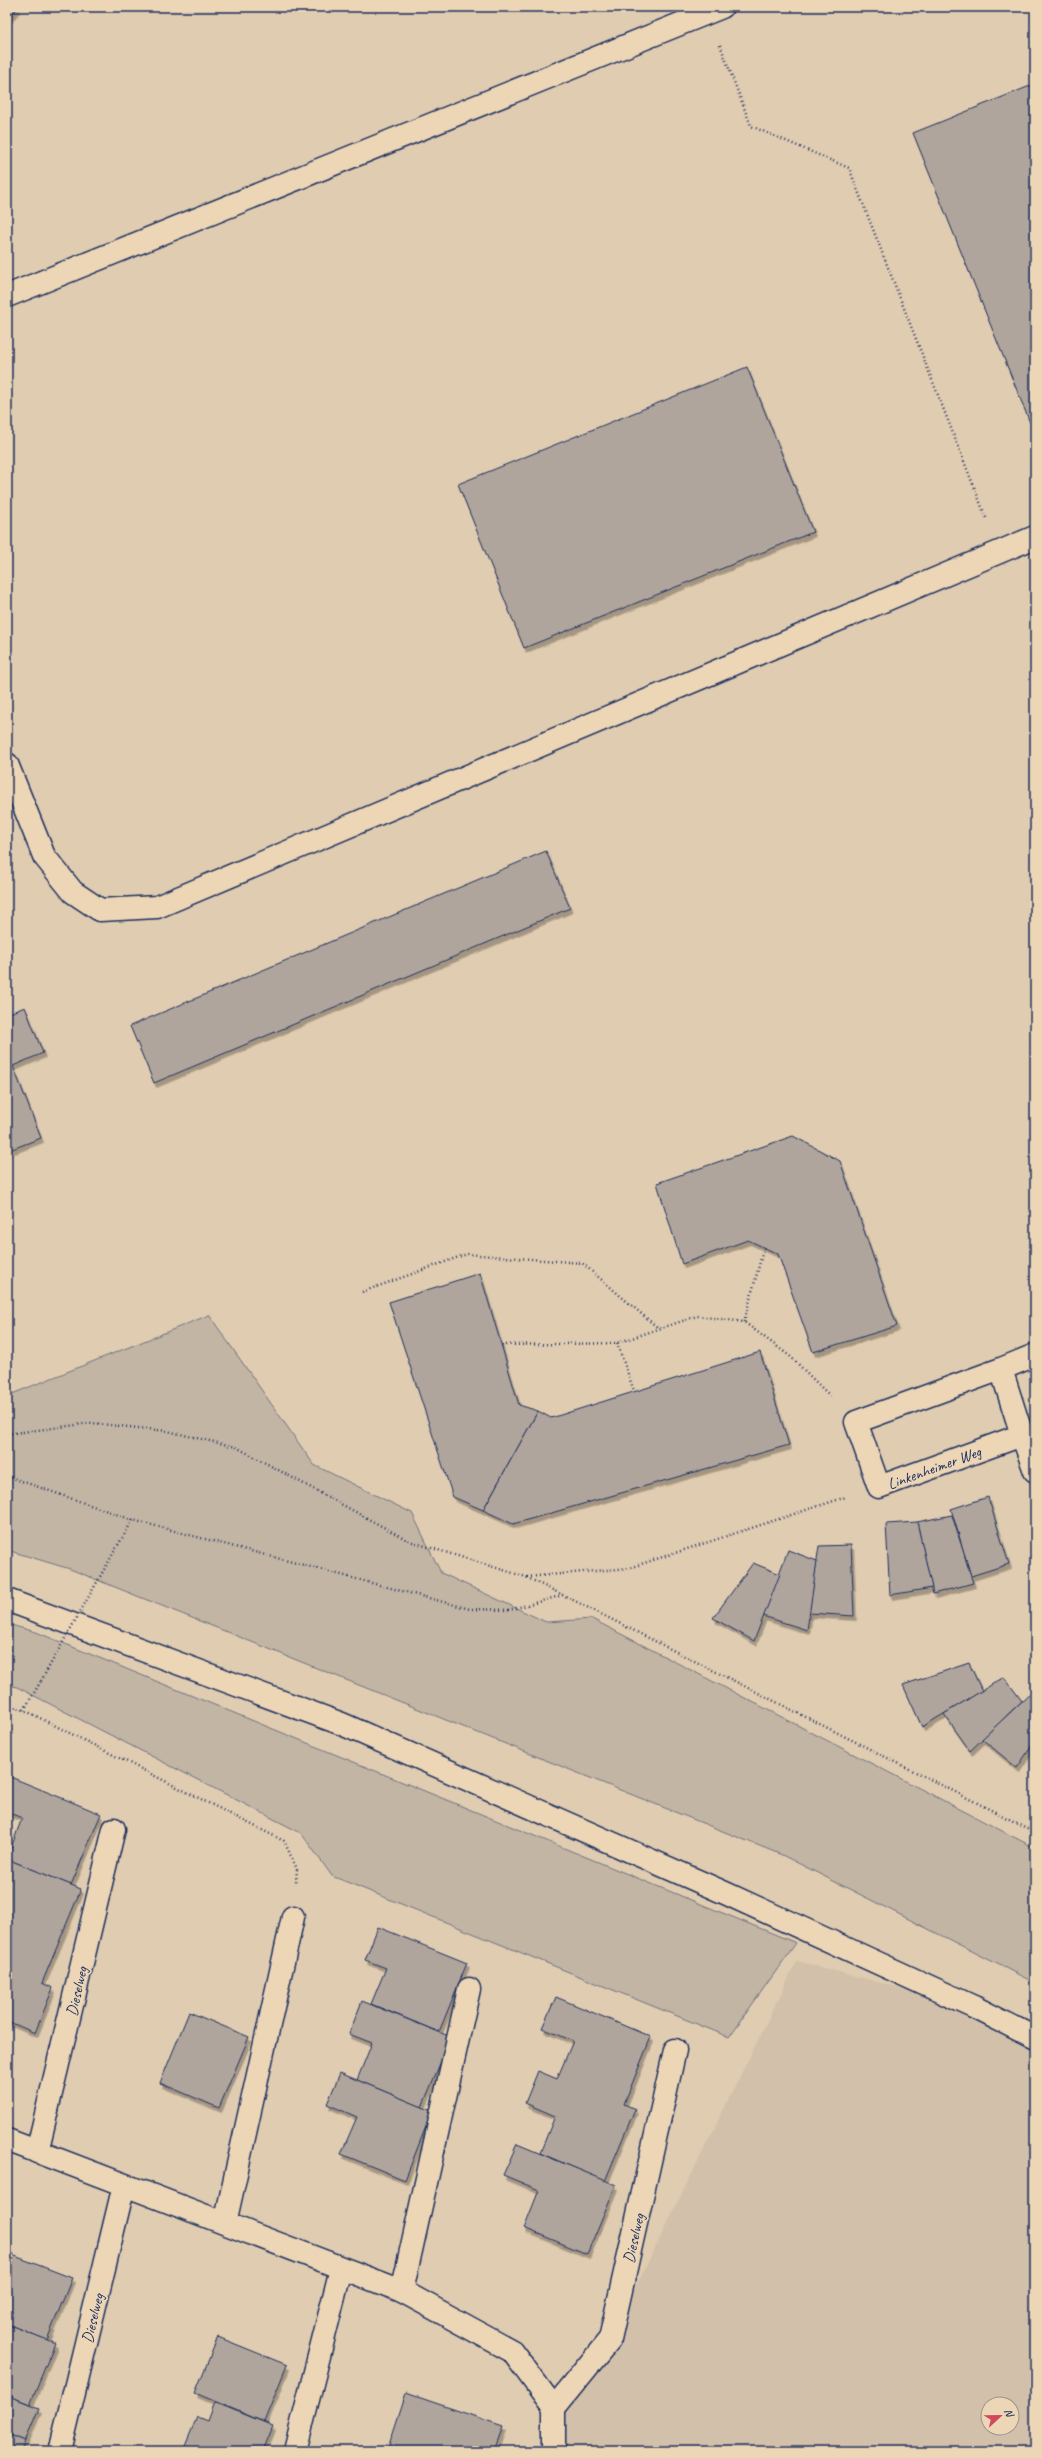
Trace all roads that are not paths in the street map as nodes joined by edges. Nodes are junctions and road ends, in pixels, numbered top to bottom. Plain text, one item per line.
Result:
1 (715, 10) edge
2 (7, 296) edge
3 (1035, 537) edge
4 (7, 764) edge
5 (1035, 1355) edge
6 (1001, 1369) junction
7 (1022, 1435) junction
8 (1035, 1471) edge
9 (7, 1600) edge
10 (114, 1830) dead end
11 (293, 1917) road end
12 (469, 1988) dead end
13 (1035, 2038) edge
14 (675, 2050) dead end
15 (7, 2140) edge
16 (37, 2152) junction
17 (124, 2185) junction
18 (225, 2223) junction
19 (341, 2269) junction
20 (402, 2291) junction
21 (554, 2408) junction
22 (60, 2451) edge
23 (295, 2451) edge
24 (554, 2451) edge

1 - 2 street
3 - 4 street
5 - 6 street
6 - 7 street
6 - 7 street, Linkenheimer Weg
7 - 8 street
9 - 13 street
10 - 16 street, Dieselweg
11 - 18 street
12 - 20 street
14 - 21 street, Dieselweg
15 - 16 street
16 - 17 street
17 - 18 street
17 - 22 street, Dieselweg
18 - 19 street
19 - 20 street
19 - 23 street
20 - 21 street
21 - 24 street

